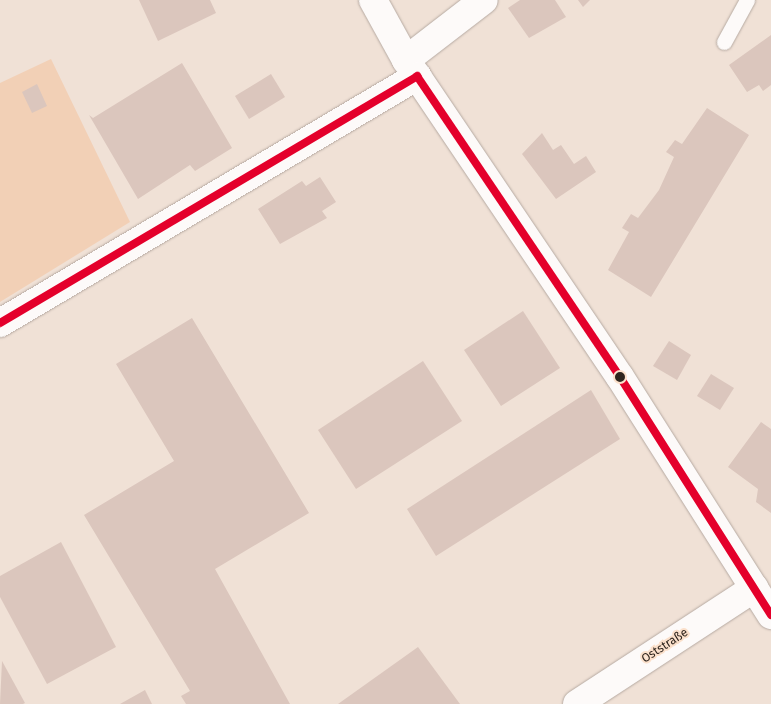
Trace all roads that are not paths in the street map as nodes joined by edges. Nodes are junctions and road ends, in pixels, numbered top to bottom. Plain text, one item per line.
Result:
1 (373, 0) edge
2 (484, 0) edge
3 (747, 0) edge
4 (724, 42) dead end
5 (411, 68) junction
6 (0, 324) edge
7 (754, 588) junction
8 (771, 615) edge
9 (577, 704) edge

1 - 5 street
2 - 5 street
3 - 4 lane
5 - 6 street
5 - 7 street
7 - 8 street
7 - 9 street, Oststraße

